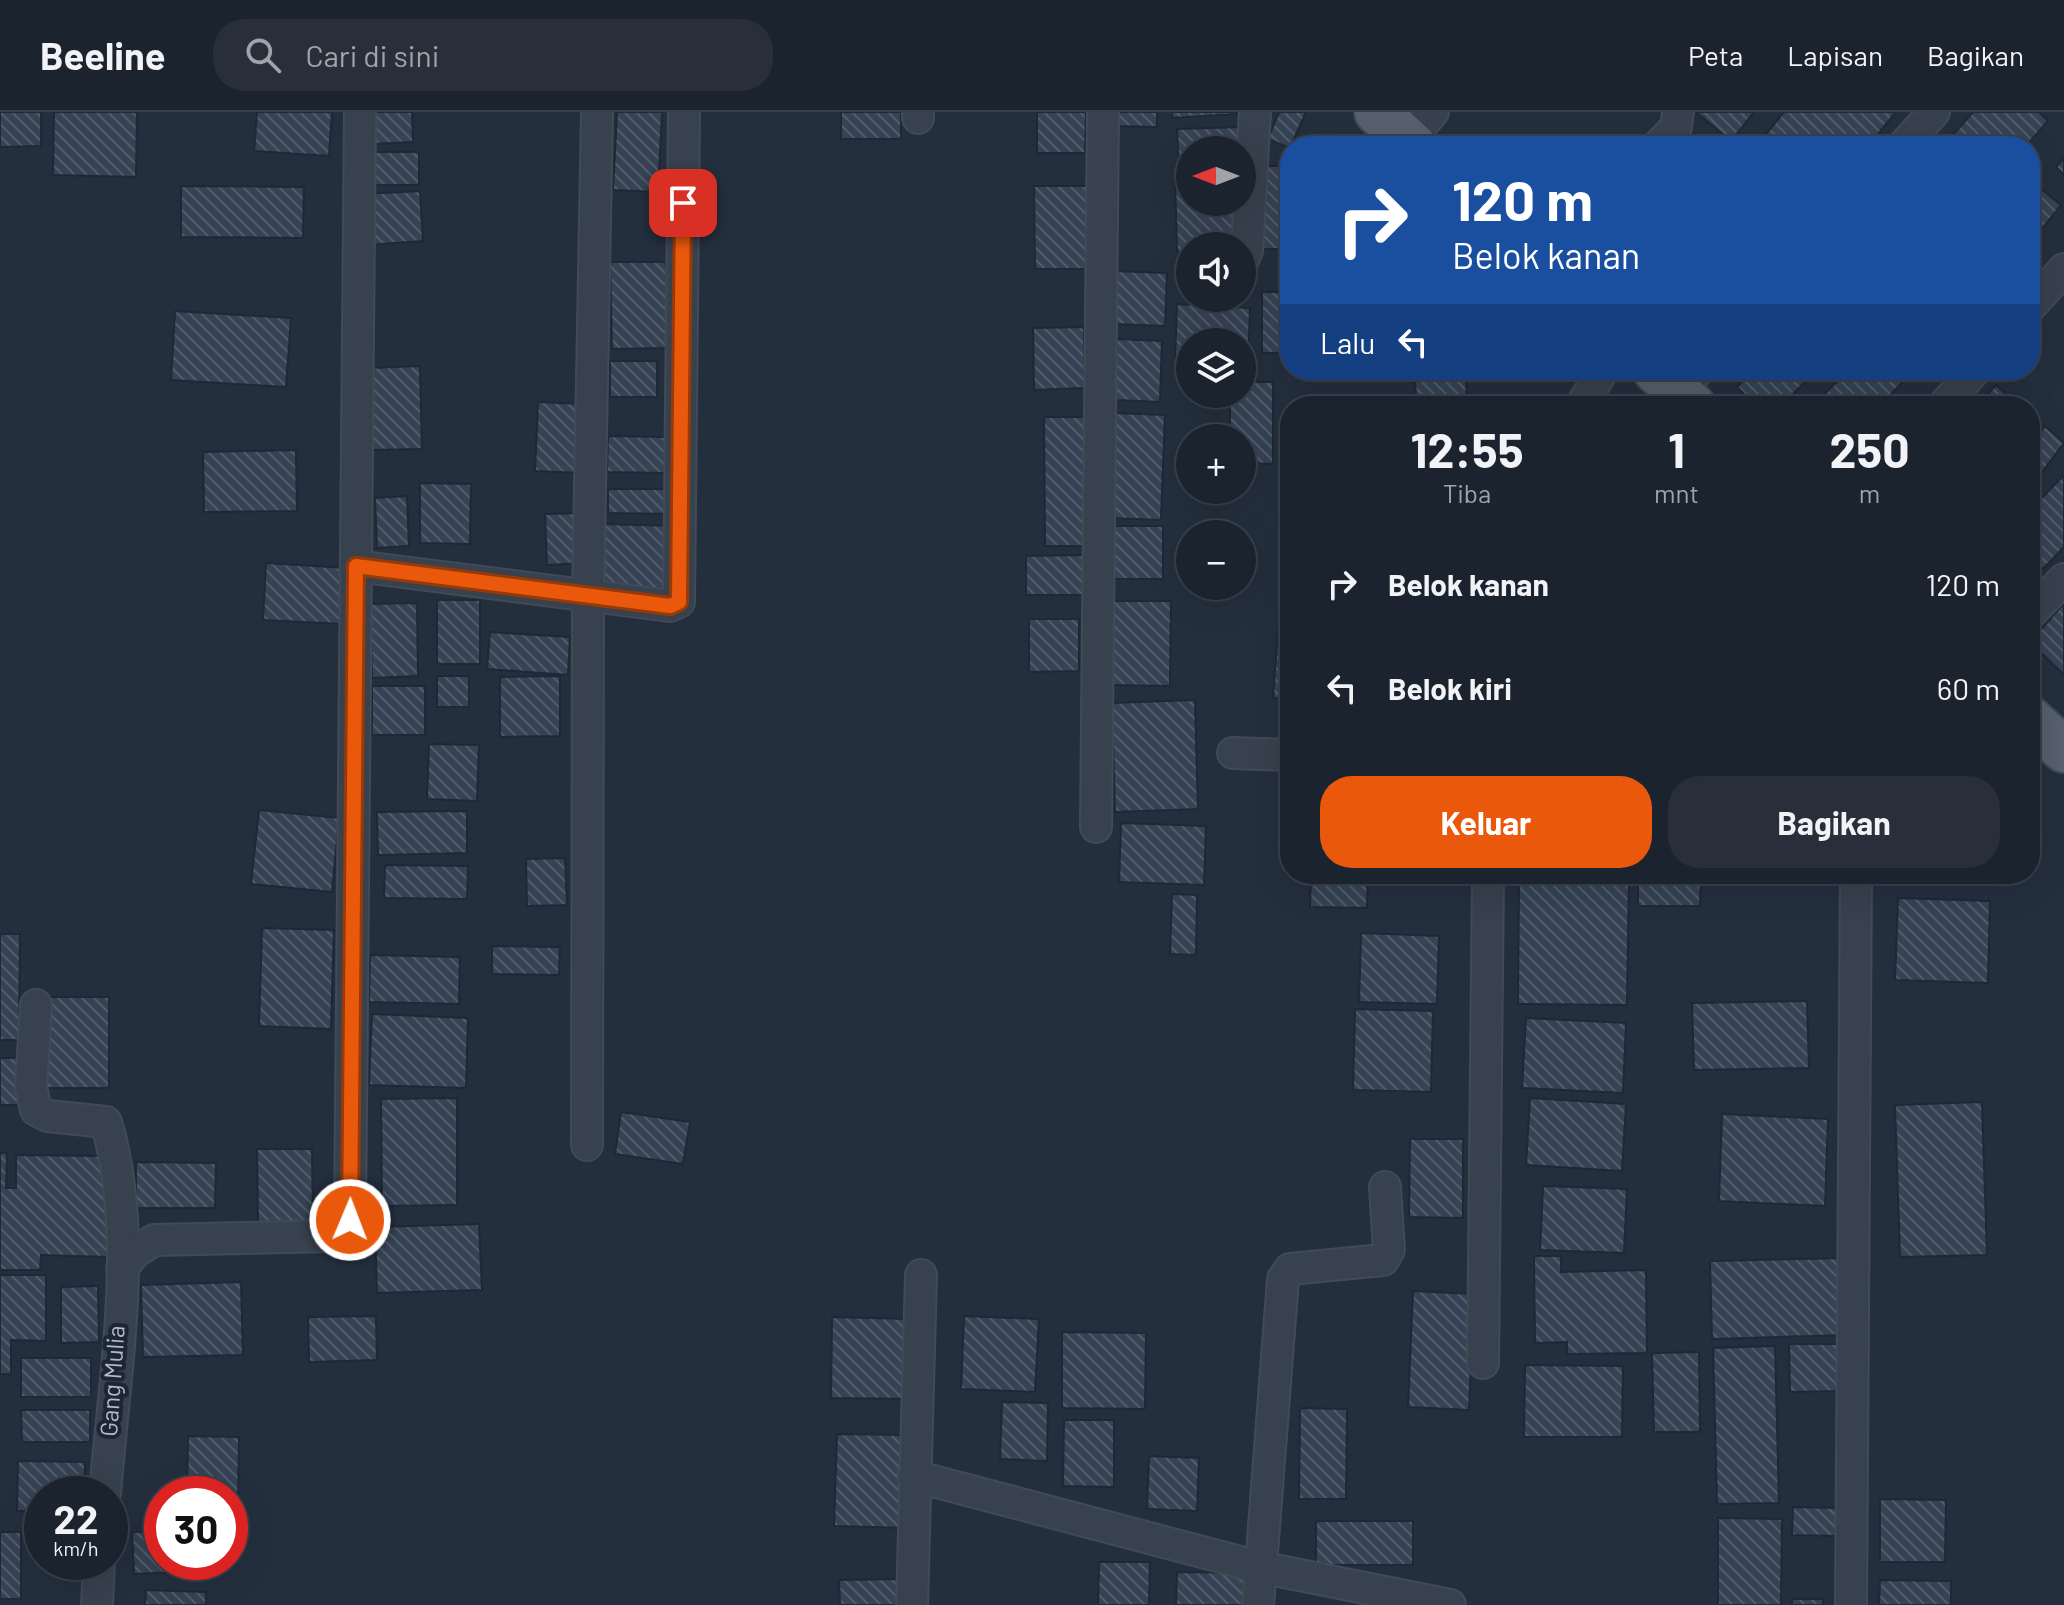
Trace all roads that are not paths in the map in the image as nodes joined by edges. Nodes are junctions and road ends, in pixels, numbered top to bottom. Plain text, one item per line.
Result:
1 (360, 112) edge
2 (597, 112) edge
3 (684, 112) edge
4 (1103, 112) edge
5 (1255, 112) edge
6 (1678, 112) edge
7 (1934, 112) edge
8 (1667, 136) edge
9 (1912, 136) edge
10 (1248, 232) edge
11 (2064, 269) edge
12 (2040, 296) edge
13 (1966, 380) edge
14 (1952, 396) edge
15 (356, 566) junction
16 (2064, 579) edge
17 (588, 595) junction
18 (2040, 604) edge
19 (2040, 728) edge
20 (2064, 750) edge
21 (1233, 753) dead end
22 (1280, 755) edge
23 (1096, 827) dead end
24 (1488, 884) edge
25 (1856, 884) edge
26 (36, 1005) dead end
27 (587, 1145) dead end
28 (1385, 1187) dead end
29 (122, 1269) junction
30 (921, 1275) dead end
31 (1483, 1363) dead end
32 (106, 1476) edge
33 (914, 1476) junction
34 (1259, 1567) junction
35 (98, 1580) edge
36 (97, 1605) edge
37 (912, 1605) edge
38 (1258, 1605) edge
39 (1450, 1605) edge
40 (1851, 1605) edge

1 - 15 street
2 - 17 street
3 - 17 street
4 - 23 street
5 - 10 street
6 - 8 street
7 - 9 street
11 - 12 street
13 - 14 street
15 - 17 street
15 - 29 street
16 - 18 street
17 - 27 street
19 - 20 main road
21 - 22 street
24 - 31 street
25 - 40 street
26 - 29 street, Gang Mulia
28 - 34 street
29 - 32 street, Gang Mulia
30 - 33 street
33 - 34 street
33 - 37 street
34 - 38 street
34 - 39 street
35 - 36 street

